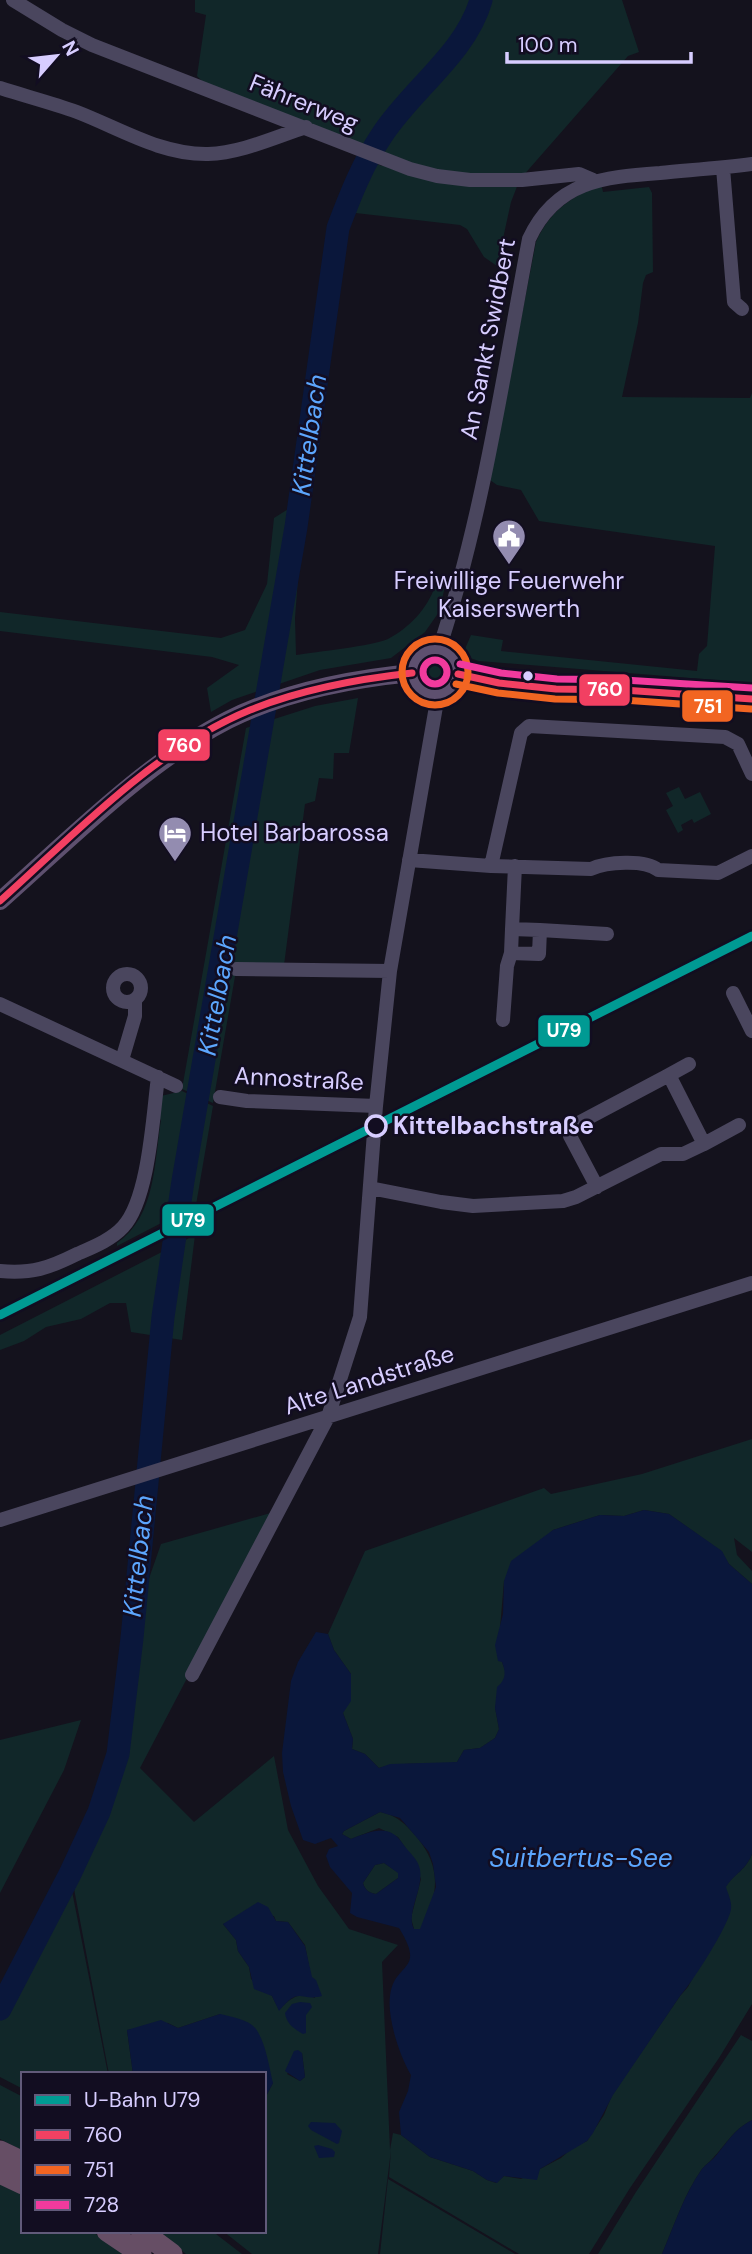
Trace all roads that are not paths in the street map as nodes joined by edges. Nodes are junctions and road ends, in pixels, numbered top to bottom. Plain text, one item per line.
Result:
1 (13, 0) edge
2 (0, 88) edge
3 (306, 127) junction
4 (752, 164) edge
5 (723, 168) junction
6 (593, 180) junction
7 (742, 309) dead end
8 (439, 649) junction
9 (412, 673) junction
10 (458, 674) junction
11 (438, 695) junction
12 (752, 699) edge
13 (752, 774) edge
14 (752, 856) edge
15 (409, 860) junction
16 (491, 866) junction
17 (515, 866) junction
18 (0, 901) edge
19 (512, 929) junction
20 (540, 930) junction
21 (607, 933) dead end
22 (511, 953) junction
23 (236, 969) dead end
24 (390, 971) junction
25 (733, 993) dead end
26 (135, 1000) dead end
27 (0, 1004) edge
28 (503, 1020) dead end
29 (752, 1031) edge
30 (122, 1060) junction
31 (689, 1064) dead end
32 (669, 1075) junction
33 (158, 1077) junction
34 (176, 1086) dead end
35 (220, 1097) dead end
36 (376, 1106) junction
37 (739, 1125) dead end
38 (704, 1144) junction
39 (597, 1187) junction
40 (370, 1188) junction
41 (0, 1271) edge
42 (752, 1283) edge
43 (328, 1417) junction
44 (0, 1520) edge
45 (192, 1675) dead end
46 (0, 2151) edge
47 (21, 2161) edge
48 (0, 2173) edge
49 (21, 2183) edge
50 (110, 2233) edge
51 (144, 2233) edge
52 (141, 2254) edge
53 (172, 2254) edge

1 - 3 street, Fährerweg
2 - 3 street
3 - 6 street, Fährerweg
4 - 5 street, An Sankt Swidbert
5 - 6 street, An Sankt Swidbert
5 - 7 street
6 - 8 street, An Sankt Swidbert
8 - 9 main road
8 - 10 main road
9 - 11 main road
9 - 18 main road
10 - 11 main road
10 - 12 main road
11 - 15 street
13 - 16 street
14 - 17 street
15 - 16 street
15 - 24 street
16 - 17 street
17 - 19 street
19 - 20 street
19 - 22 street
20 - 21 street
20 - 22 street
22 - 28 street
23 - 24 street
24 - 36 street
25 - 29 street
26 - 30 street
27 - 30 street
30 - 33 street
31 - 32 street
32 - 38 street
32 - 39 street
33 - 34 street
33 - 41 street
35 - 36 street, Annostraße
36 - 40 street
37 - 38 street
38 - 39 street
39 - 40 street
40 - 43 street
42 - 43 street, Alte Landstraße
43 - 44 street, Alte Landstraße
43 - 45 street
46 - 47 highway
48 - 49 highway
50 - 52 highway
51 - 53 highway

